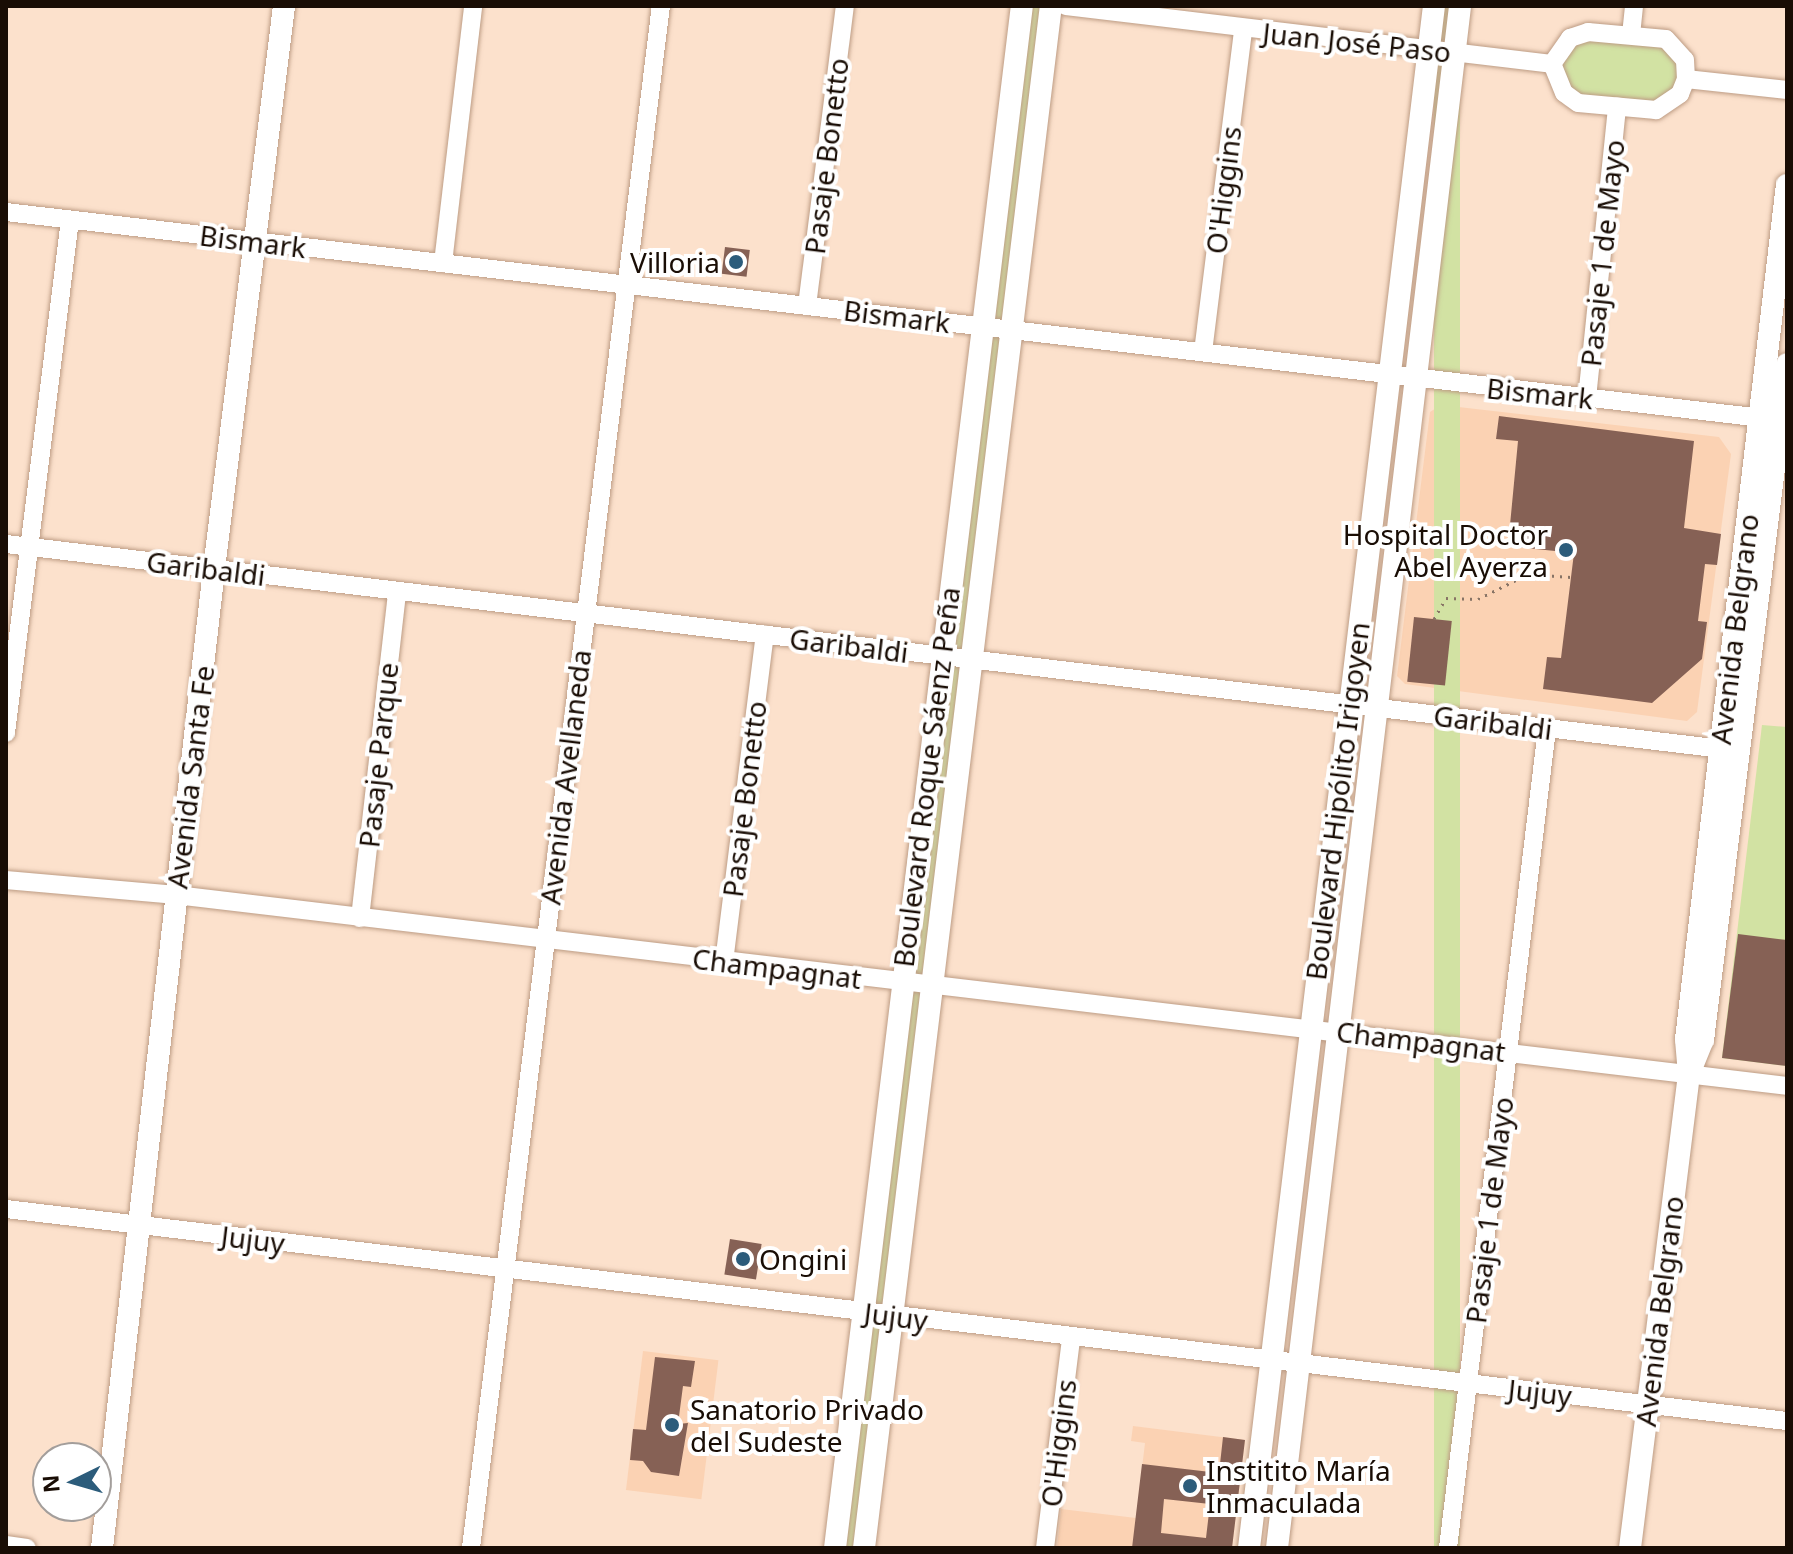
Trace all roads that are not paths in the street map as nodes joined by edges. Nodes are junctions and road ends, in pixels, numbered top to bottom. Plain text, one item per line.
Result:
1 (284, 6) edge
2 (473, 6) edge
3 (661, 6) edge
4 (845, 6) edge
5 (1022, 6) edge
6 (1051, 6) edge
7 (1066, 6) edge
8 (1434, 6) edge
9 (1460, 6) edge
10 (1634, 6) edge
11 (1243, 29) junction
12 (1631, 35) junction
13 (1429, 50) junction
14 (1454, 53) junction
15 (1552, 64) junction
16 (1686, 79) junction
17 (1787, 90) edge
18 (1617, 107) junction
19 (1787, 185) edge
20 (6, 212) edge
21 (70, 220) junction
22 (255, 241) junction
23 (443, 263) junction
24 (626, 285) junction
25 (807, 306) junction
26 (982, 326) junction
27 (1011, 329) junction
28 (1203, 352) junction
29 (1787, 364) edge
30 (1389, 377) junction
31 (1414, 379) junction
32 (1587, 398) junction
33 (1775, 419) edge
34 (6, 544) edge
35 (28, 547) junction
36 (214, 569) junction
37 (397, 591) junction
38 (586, 614) junction
39 (765, 635) junction
40 (939, 656) junction
41 (970, 660) junction
42 (1348, 705) junction
43 (1375, 708) junction
44 (1547, 729) junction
45 (6, 733) edge
46 (1730, 750) junction
47 (6, 880) edge
48 (176, 895) junction
49 (360, 918) junction
50 (544, 940) junction
51 (724, 962) junction
52 (901, 983) junction
53 (932, 986) junction
54 (1311, 1027) junction
55 (1338, 1031) junction
56 (1508, 1052) junction
57 (1689, 1074) junction
58 (1787, 1086) edge
59 (6, 1209) edge
60 (139, 1225) junction
61 (505, 1268) junction
62 (861, 1312) junction
63 (891, 1316) junction
64 (1071, 1338) junction
65 (1271, 1361) junction
66 (1299, 1364) junction
67 (1467, 1385) junction
68 (1647, 1403) junction
69 (1787, 1421) edge
70 (6, 1545) edge
71 (27, 1548) edge
72 (102, 1548) edge
73 (471, 1548) edge
74 (835, 1548) edge
75 (864, 1548) edge
76 (1045, 1548) edge
77 (1249, 1548) edge
78 (1277, 1548) edge
79 (1448, 1548) edge
80 (1630, 1548) edge

1 - 22 street, Avenida Santa Fe
2 - 23 street
3 - 24 street, Avenida Avellaneda
4 - 25 street, Pasaje Bonetto
5 - 26 street, Boulevard Roque Sáenz Peña
6 - 27 street, Boulevard Roque Sáenz Peña
7 - 11 street, Juan José Paso
8 - 13 street, Boulevard Hipólito Irigoyen
9 - 14 street, Boulevard Hipólito Irigoyen
10 - 12 street
11 - 13 street, Juan José Paso
11 - 28 street, O'Higgins
12 - 15 street
12 - 16 street
13 - 14 street, Juan José Paso
13 - 30 street, Boulevard Hipólito Irigoyen
14 - 15 street, Juan José Paso
14 - 31 street, Boulevard Hipólito Irigoyen
15 - 18 street
16 - 17 street
16 - 18 street
18 - 32 street, Pasaje 1 de Mayo
19 - 33 street, Avenida Belgrano
20 - 21 street, Bismark
21 - 22 street, Bismark
21 - 35 street
22 - 23 street, Bismark
22 - 36 street, Avenida Santa Fe
23 - 24 street, Bismark
24 - 25 street, Bismark
24 - 38 street, Avenida Avellaneda
25 - 26 street, Bismark
26 - 27 street, Bismark
26 - 40 street, Boulevard Roque Sáenz Peña
27 - 28 street, Bismark
27 - 41 street, Boulevard Roque Sáenz Peña
28 - 30 street, Bismark
29 - 33 street, Avenida Belgrano
30 - 31 street, Bismark
30 - 42 street, Boulevard Hipólito Irigoyen
31 - 32 street, Bismark
31 - 43 street, Boulevard Hipólito Irigoyen
32 - 33 street, Bismark
33 - 46 street, Avenida Belgrano
34 - 35 street, Garibaldi
35 - 36 street, Garibaldi
35 - 45 street
36 - 37 street, Garibaldi
36 - 48 street, Avenida Santa Fe
37 - 38 street, Garibaldi
37 - 49 street, Pasaje Parque
38 - 39 street, Garibaldi
38 - 50 street, Avenida Avellaneda
39 - 40 street, Garibaldi
39 - 51 street, Pasaje Bonetto
40 - 41 street, Garibaldi
40 - 52 street, Boulevard Roque Sáenz Peña
41 - 42 street, Garibaldi
41 - 53 street, Boulevard Roque Sáenz Peña
42 - 43 street, Garibaldi
42 - 54 street, Boulevard Hipólito Irigoyen
43 - 44 street, Garibaldi
43 - 55 street, Boulevard Hipólito Irigoyen
44 - 46 street, Garibaldi
44 - 56 street, Pasaje 1 de Mayo
46 - 57 street, Avenida Belgrano
47 - 48 street, Champagnat
48 - 49 street, Champagnat
48 - 60 street, Avenida Santa Fe
49 - 50 street, Champagnat
50 - 51 street, Champagnat
50 - 61 street, Avenida Avellaneda
51 - 52 street, Champagnat
52 - 53 street, Champagnat
52 - 62 street, Boulevard Roque Sáenz Peña
53 - 54 street, Champagnat
53 - 63 street, Boulevard Roque Sáenz Peña
54 - 55 street, Champagnat
54 - 65 street, Boulevard Hipólito Irigoyen
55 - 56 street, Champagnat
55 - 66 street, Boulevard Hipólito Irigoyen
56 - 57 street, Champagnat
56 - 67 street, Pasaje 1 de Mayo
57 - 58 street, Champagnat
57 - 68 street, Avenida Belgrano
59 - 60 street, Jujuy
60 - 61 street, Jujuy
60 - 72 street, Avenida Santa Fe
61 - 62 street, Jujuy
61 - 73 street, Avenida Avellaneda
62 - 63 street, Jujuy
62 - 74 street, Boulevard Roque Sáenz Peña
63 - 64 street, Jujuy
63 - 75 street, Boulevard Roque Sáenz Peña
64 - 65 street, Jujuy
64 - 76 street, O'Higgins
65 - 66 street, Jujuy
65 - 77 street, Boulevard Hipólito Irigoyen
66 - 67 street, Jujuy
66 - 78 street, Boulevard Hipólito Irigoyen
67 - 68 street, Jujuy
67 - 79 street, Pasaje 1 de Mayo
68 - 69 street, Jujuy
68 - 80 street, Avenida Belgrano
70 - 71 street

